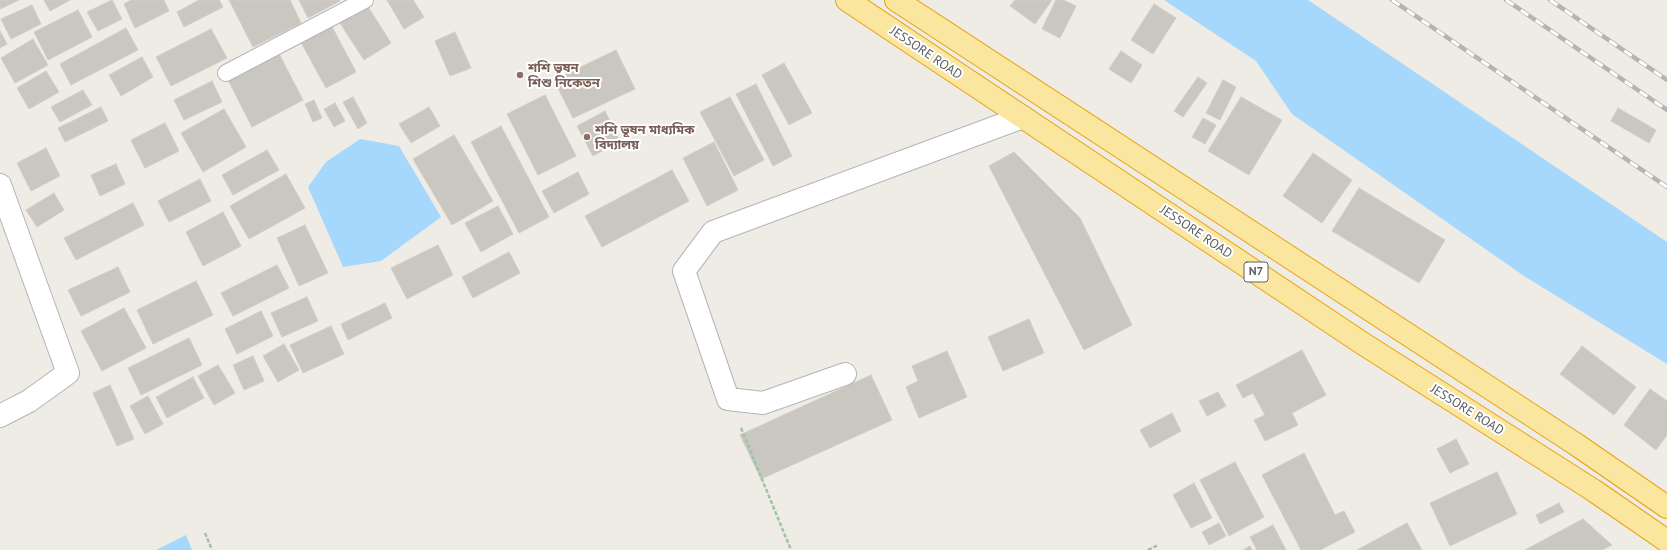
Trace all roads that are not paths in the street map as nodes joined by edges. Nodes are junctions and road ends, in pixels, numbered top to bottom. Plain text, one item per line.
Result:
1 (365, 0) edge
2 (847, 0) edge
3 (896, 0) edge
4 (226, 73) dead end
5 (1023, 117) junction
6 (0, 185) edge
7 (845, 374) dead end
8 (0, 416) edge
9 (1667, 507) edge
10 (1667, 541) edge

1 - 4 lane
2 - 5 highway, JESSORE ROAD / N7
3 - 9 highway, N7
5 - 7 street
5 - 10 highway, JESSORE ROAD / N7
6 - 8 street

